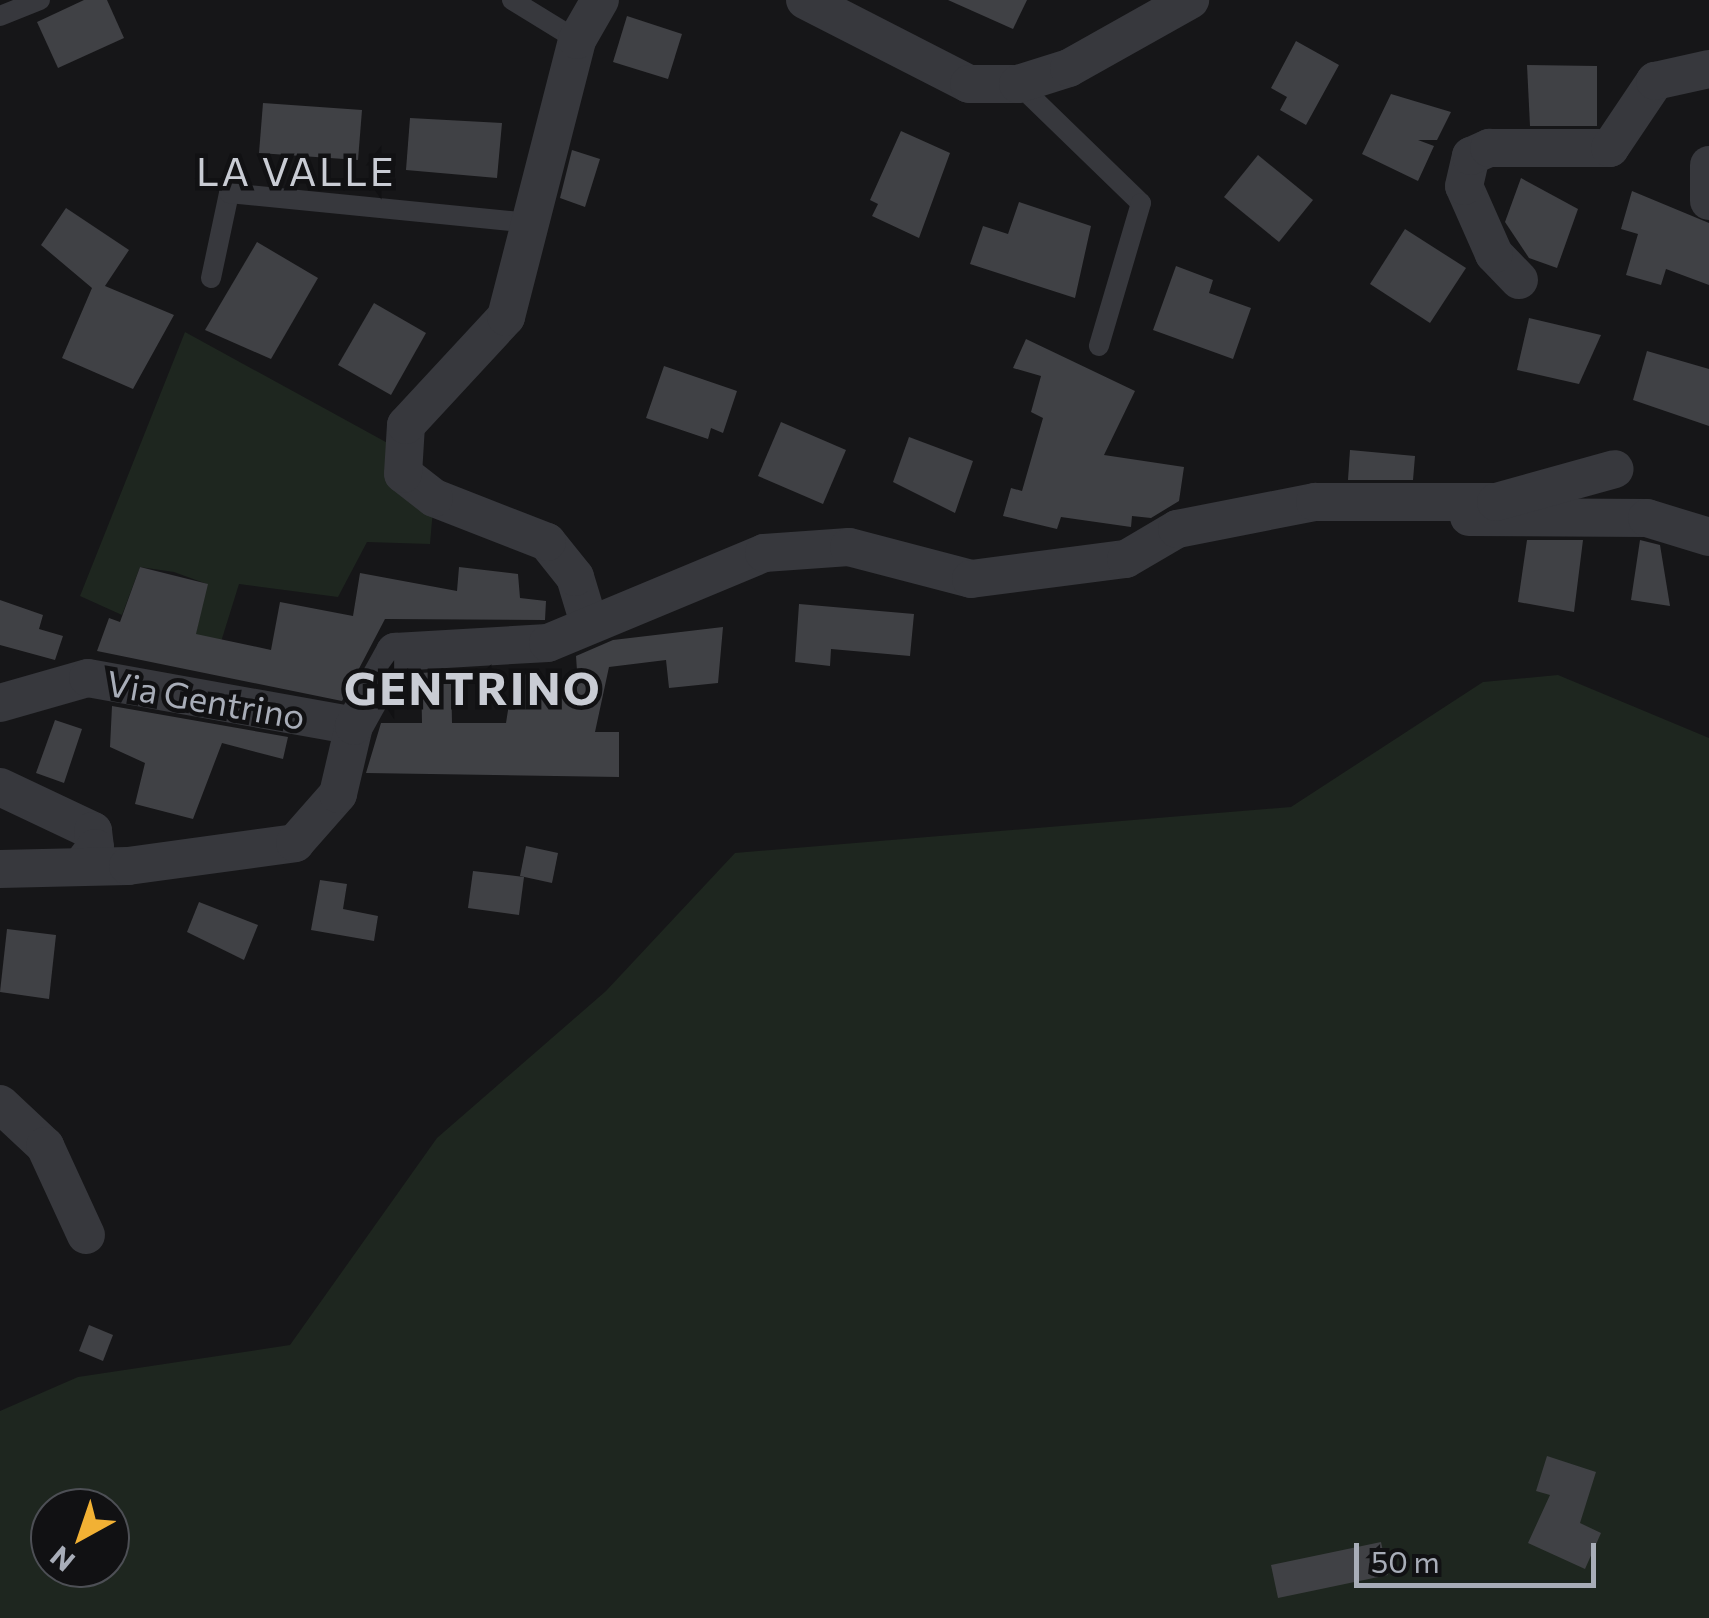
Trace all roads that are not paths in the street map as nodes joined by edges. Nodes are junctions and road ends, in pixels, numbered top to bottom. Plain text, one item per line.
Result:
1 (40, 0) edge
2 (512, 0) edge
3 (600, 0) edge
4 (805, 0) edge
5 (1190, 0) edge
6 (0, 16) edge
7 (577, 40) junction
8 (1709, 69) edge
9 (1018, 84) junction
10 (1709, 164) edge
11 (1709, 201) edge
12 (530, 223) junction
13 (212, 278) dead end
14 (1518, 280) dead end
15 (1099, 346) dead end
16 (1616, 468) dead end
17 (1428, 508) junction
18 (1709, 536) edge
19 (588, 620) junction
20 (0, 702) edge
21 (354, 726) junction
22 (0, 787) edge
23 (83, 864) junction
24 (0, 869) edge
25 (0, 1104) edge
26 (86, 1235) dead end

1 - 6 lane
2 - 7 lane
3 - 7 street
4 - 9 street
5 - 9 street
7 - 12 street
8 - 14 street
9 - 15 lane
10 - 11 street
12 - 13 lane
12 - 19 street
16 - 17 street
17 - 18 street
17 - 19 street
19 - 21 street
20 - 21 street, Via Gentrino
21 - 23 street
22 - 23 street
23 - 24 street
25 - 26 street

